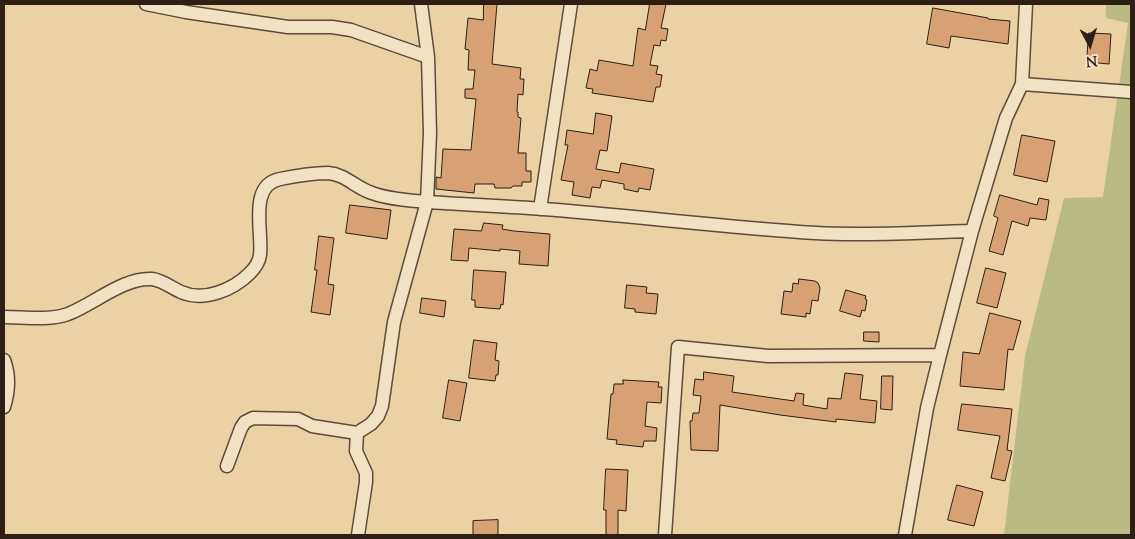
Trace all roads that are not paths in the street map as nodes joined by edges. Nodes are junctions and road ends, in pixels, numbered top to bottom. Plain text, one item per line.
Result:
1 (146, 4) edge
2 (421, 4) edge
3 (571, 4) edge
4 (1026, 4) edge
5 (428, 57) junction
6 (1022, 84) junction
7 (1131, 92) edge
8 (427, 202) junction
9 (540, 208) junction
10 (972, 231) junction
11 (6, 320) edge
12 (940, 355) junction
13 (4, 360) edge
14 (4, 407) edge
15 (357, 433) junction
16 (227, 466) dead end
17 (358, 535) edge
18 (665, 535) edge
19 (904, 535) edge

1 - 5 street
2 - 5 street
3 - 9 street
4 - 6 street
5 - 8 street
6 - 7 street
6 - 10 street
8 - 9 street
8 - 11 street
8 - 15 street
9 - 10 street
10 - 12 street
12 - 18 street
12 - 19 street
13 - 14 street
15 - 16 street
15 - 17 street

